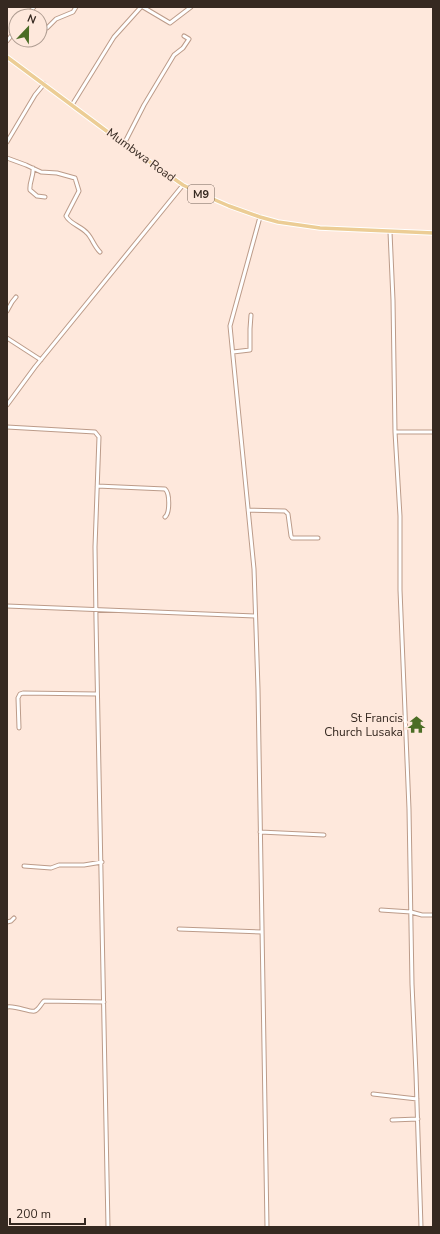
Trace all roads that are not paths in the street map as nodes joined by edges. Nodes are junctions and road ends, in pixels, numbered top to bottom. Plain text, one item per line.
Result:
1 (76, 7) edge
2 (142, 7) edge
3 (151, 7) edge
4 (190, 7) edge
5 (149, 11) junction
6 (48, 27) edge
7 (184, 36) dead end
8 (7, 57) edge
9 (44, 84) junction
10 (72, 105) junction
11 (7, 142) edge
12 (124, 144) junction
13 (7, 158) edge
14 (33, 168) junction
15 (184, 185) junction
16 (45, 197) dead end
17 (260, 218) junction
18 (390, 232) junction
19 (433, 233) edge
20 (100, 252) dead end
21 (16, 297) dead end
22 (7, 311) edge
23 (251, 315) dead end
24 (7, 338) edge
25 (233, 352) junction
26 (41, 360) junction
27 (7, 405) edge
28 (7, 427) edge
29 (395, 432) junction
30 (433, 432) edge
31 (97, 486) junction
32 (248, 510) junction
33 (165, 517) dead end
34 (318, 538) dead end
35 (7, 606) edge
36 (96, 610) junction
37 (255, 616) junction
38 (97, 694) junction
39 (19, 728) dead end
40 (260, 832) junction
41 (324, 835) dead end
42 (102, 862) junction
43 (24, 866) dead end
44 (381, 910) dead end
45 (411, 912) junction
46 (433, 915) edge
47 (14, 918) dead end
48 (7, 922) edge
49 (178, 929) dead end
50 (262, 932) junction
51 (104, 1002) junction
52 (7, 1007) edge
53 (373, 1094) dead end
54 (417, 1099) junction
55 (418, 1119) junction
56 (392, 1120) dead end
57 (108, 1227) edge
58 (267, 1227) edge
59 (421, 1227) edge

1 - 6 street
2 - 5 street
2 - 10 street
3 - 5 street
4 - 5 street
7 - 12 street
8 - 9 main road, Mumbwa Road / M9
9 - 10 main road, Mumbwa Road / M9
9 - 11 street
10 - 12 main road, Mumbwa Road / M9
12 - 15 main road, Mumbwa Road / M9
13 - 14 street
14 - 16 street
14 - 20 street
15 - 17 main road, Mumbwa Road / M9
15 - 26 street
17 - 18 main road, Mumbwa Road / M9
17 - 25 street
18 - 19 main road, Mumbwa Road / M9
18 - 29 street
21 - 22 street
23 - 25 street
24 - 26 street
25 - 32 street
26 - 27 street
28 - 31 street
29 - 30 street
29 - 45 street
31 - 33 street
31 - 36 street
32 - 34 street
32 - 37 street
35 - 36 street
36 - 37 street
36 - 38 street
37 - 40 street
38 - 39 street
38 - 42 street
40 - 41 street
40 - 50 street
42 - 43 street
42 - 51 street
44 - 45 street
45 - 46 street
45 - 54 street
47 - 48 street
49 - 50 street
50 - 58 street
51 - 52 street
51 - 57 street
53 - 54 street
54 - 55 street
55 - 56 street
55 - 59 street

